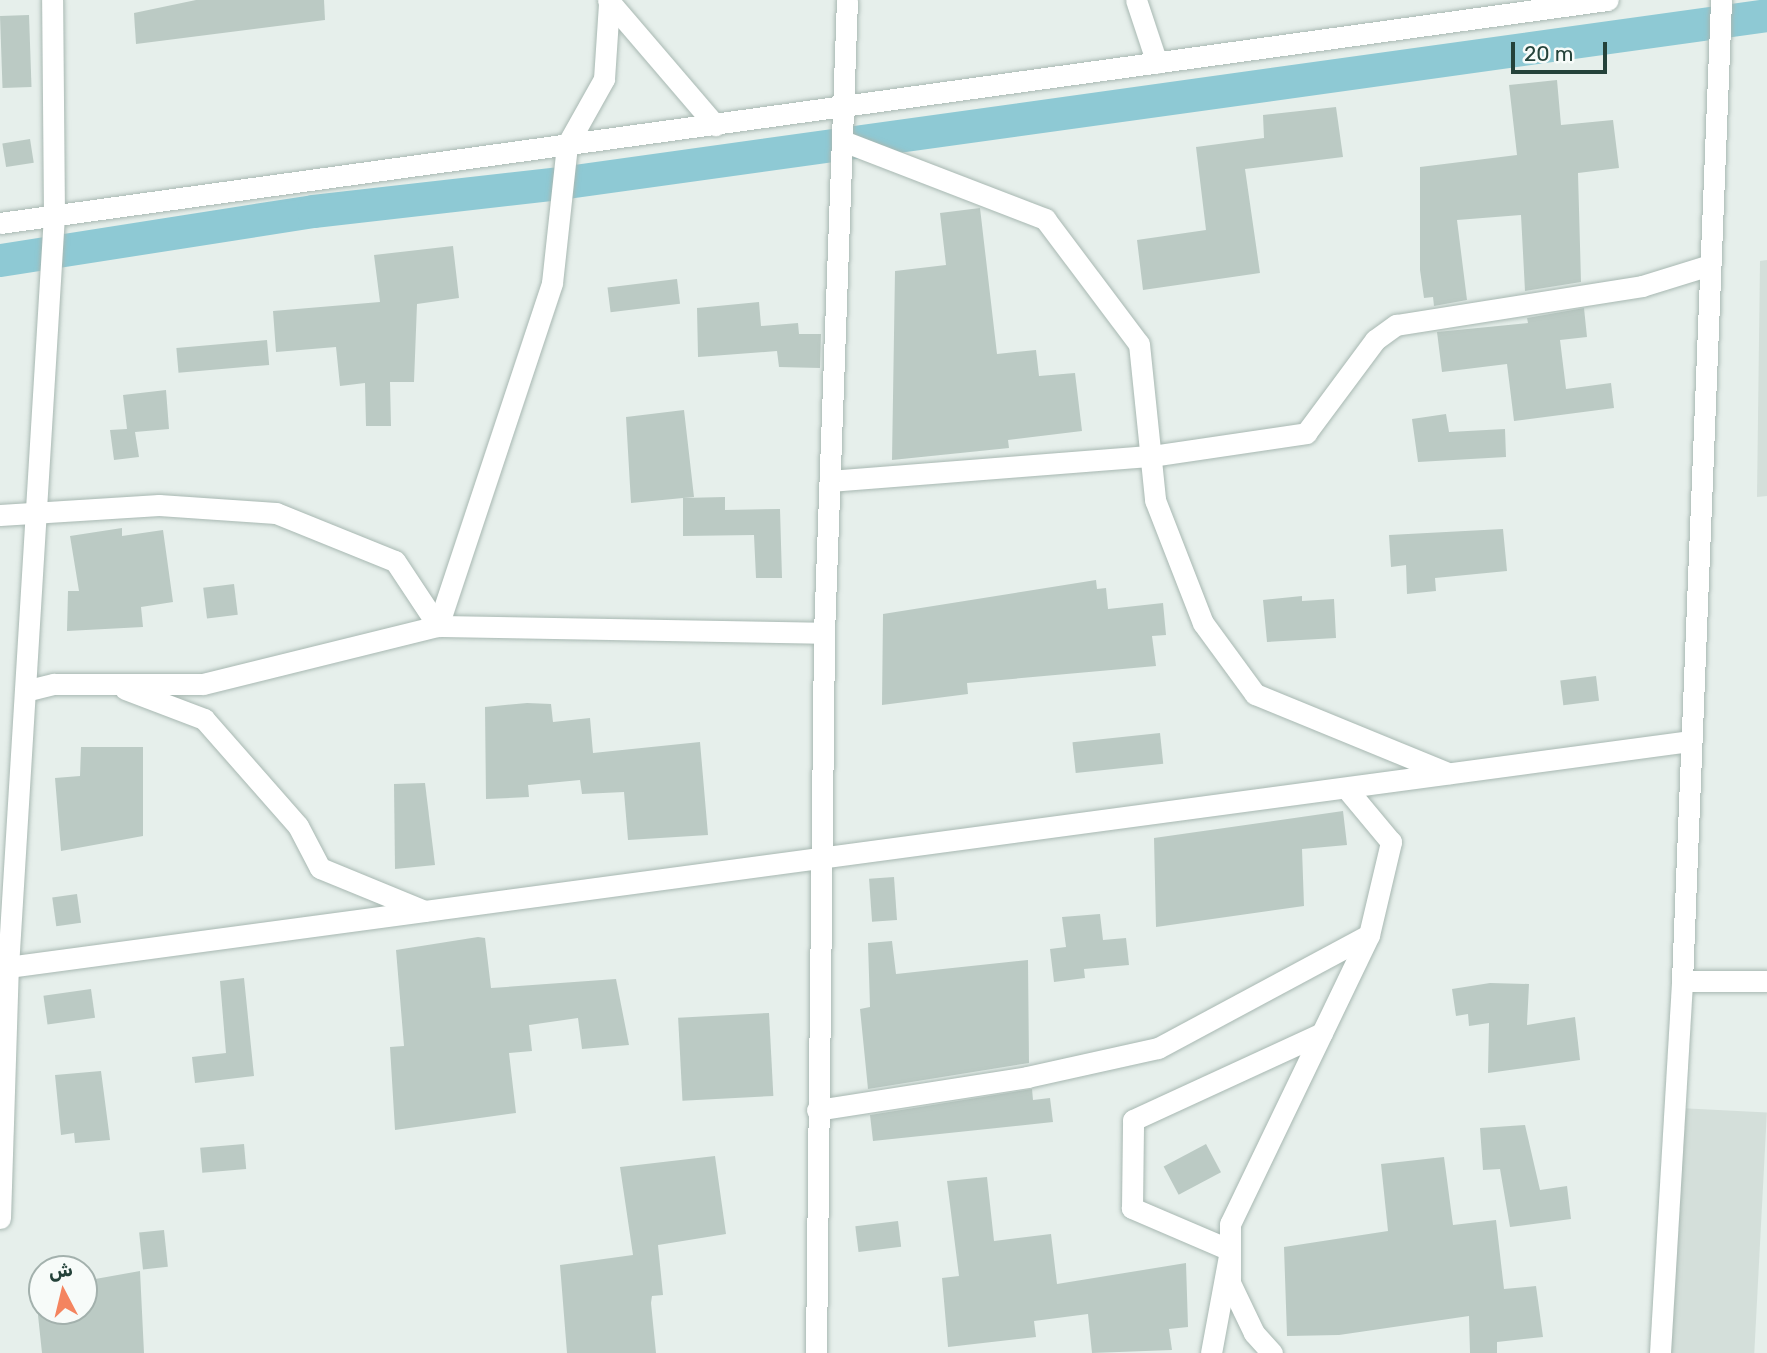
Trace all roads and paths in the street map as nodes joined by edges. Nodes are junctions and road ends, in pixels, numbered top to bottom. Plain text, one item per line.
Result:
1 (52, 0) edge
2 (847, 0) edge
3 (1136, 0) edge
4 (1608, 0) edge
5 (1721, 0) edge
6 (608, 2) edge
7 (1157, 63) junction
8 (844, 107) junction
9 (715, 125) junction
10 (842, 141) junction
11 (567, 145) junction
12 (54, 215) junction
13 (0, 223) edge
14 (1710, 265) junction
15 (1151, 456) junction
16 (830, 481) junction
17 (36, 509) junction
18 (0, 515) edge
19 (438, 626) junction
20 (824, 633) junction
21 (110, 684) junction
22 (24, 691) junction
23 (1691, 741) junction
24 (1450, 774) junction
25 (1346, 788) junction
26 (826, 856) junction
27 (425, 911) junction
28 (1369, 935) junction
29 (8, 967) junction
30 (1682, 981) junction
31 (1767, 981) edge
32 (1322, 1032) junction
33 (817, 1110) junction
34 (0, 1218) edge
35 (1230, 1250) junction
36 (816, 1353) edge
37 (1211, 1353) edge
38 (1272, 1353) edge
39 (1660, 1353) edge

1 - 12 street
2 - 8 street
3 - 7 street
4 - 7 street
5 - 14 street
6 - 9 street
6 - 11 street
7 - 8 street
8 - 9 street
8 - 10 street
9 - 11 street
10 - 15 street
10 - 16 street
11 - 12 street
11 - 19 street
12 - 13 street
12 - 17 street
14 - 15 street
14 - 23 street
15 - 16 street
15 - 24 street
16 - 20 street
17 - 18 street
17 - 19 street
17 - 22 street
19 - 20 street
19 - 21 street
20 - 26 street
21 - 22 street
21 - 27 street
22 - 29 street
23 - 24 street
23 - 30 street
24 - 25 street
25 - 26 street
25 - 28 street
26 - 27 street
26 - 33 street
27 - 29 street
28 - 32 street
28 - 33 street
29 - 34 street
30 - 31 street
30 - 39 street
32 - 35 street
32 - 35 street
33 - 36 street
35 - 37 street
35 - 38 street

